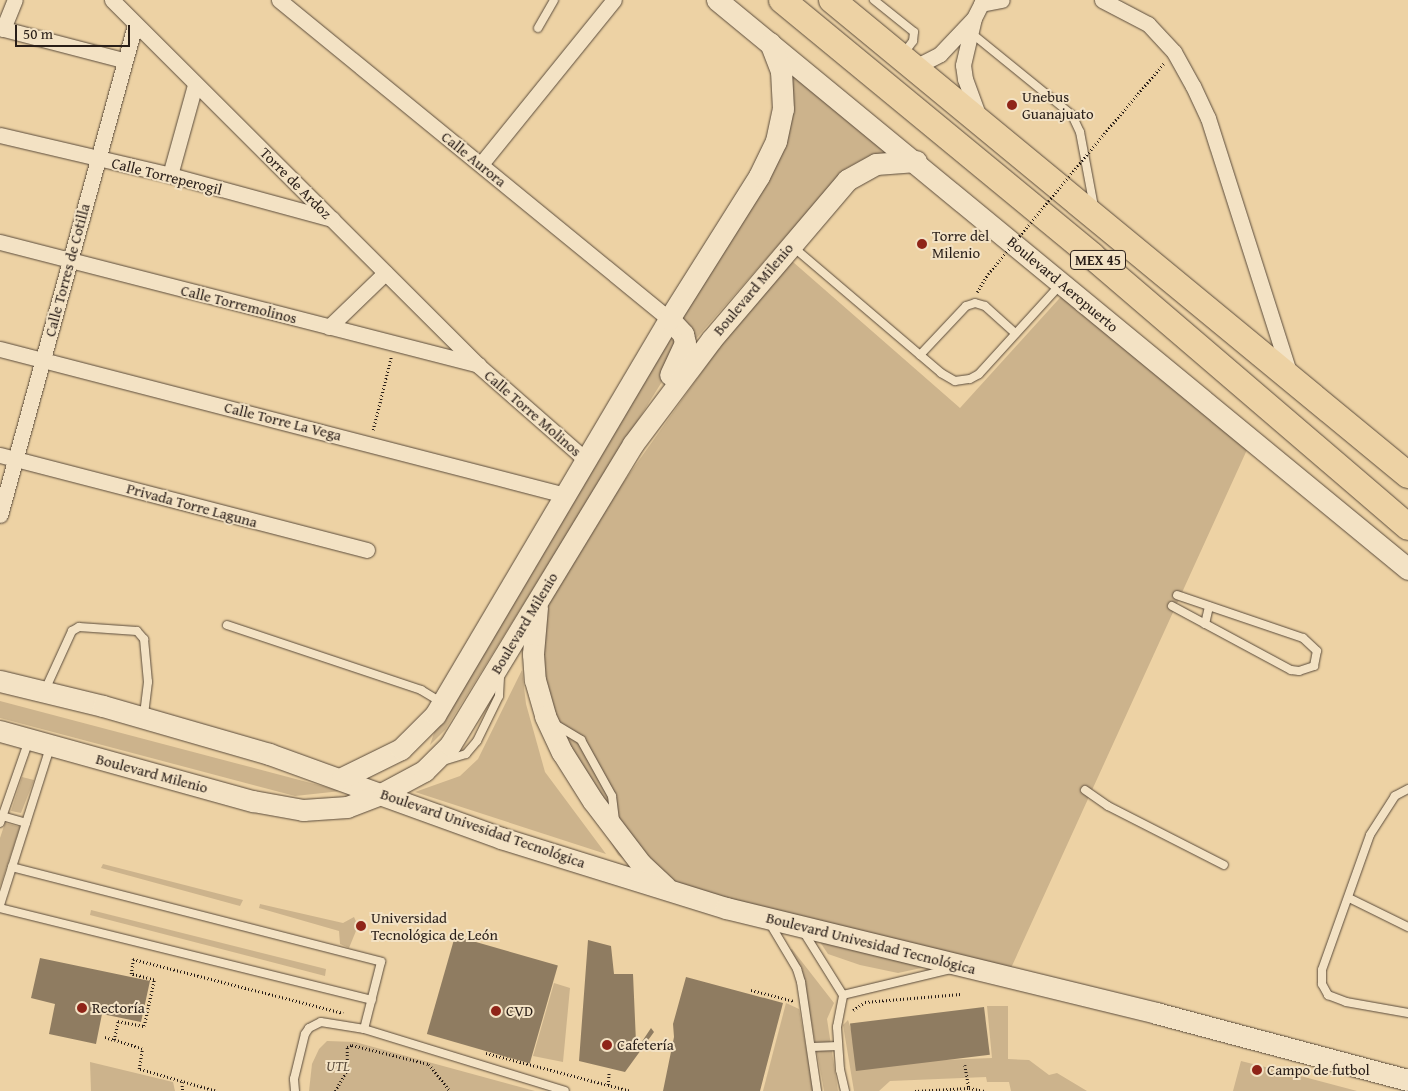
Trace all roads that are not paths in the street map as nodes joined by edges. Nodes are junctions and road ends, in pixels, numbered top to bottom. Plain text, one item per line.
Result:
1 (15, 0) edge
2 (112, 0) edge
3 (279, 0) edge
4 (554, 0) edge
5 (614, 0) edge
6 (717, 0) edge
7 (782, 0) edge
8 (832, 0) edge
9 (874, 0) edge
10 (1002, 0) edge
11 (1102, 0) edge
12 (982, 2) edge
13 (135, 24) junction
14 (969, 26) junction
15 (2, 28) edge
16 (538, 28) dead end
17 (769, 41) junction
18 (123, 60) junction
19 (908, 62) junction
20 (195, 85) junction
21 (982, 123) junction
22 (0, 135) edge
23 (96, 158) junction
24 (916, 162) junction
25 (481, 164) junction
26 (170, 175) junction
27 (1096, 219) junction
28 (333, 220) junction
29 (0, 242) edge
30 (790, 244) junction
31 (69, 261) junction
32 (385, 273) junction
33 (1062, 282) junction
34 (668, 319) junction
35 (329, 327) junction
36 (1015, 333) junction
37 (0, 349) edge
38 (920, 355) junction
39 (43, 360) junction
40 (479, 366) junction
41 (1292, 381) junction
42 (664, 400) junction
43 (0, 455) edge
44 (16, 459) junction
45 (586, 460) junction
46 (1408, 475) edge
47 (566, 495) junction
48 (1373, 498) junction
49 (0, 515) edge
50 (1408, 527) edge
51 (1408, 538) edge
52 (368, 550) dead end
53 (1408, 569) edge
54 (1177, 595) dead end
55 (538, 600) junction
56 (1172, 606) dead end
57 (1209, 606) junction
58 (1205, 624) junction
59 (227, 625) dead end
60 (0, 681) edge
61 (44, 692) junction
62 (442, 703) junction
63 (144, 717) junction
64 (0, 732) edge
65 (30, 739) junction
66 (50, 745) junction
67 (342, 778) junction
68 (1408, 789) edge
69 (1085, 790) dead end
70 (383, 794) junction
71 (1, 820) edge
72 (26, 823) junction
73 (1224, 865) dead end
74 (12, 867) junction
75 (670, 891) junction
76 (1349, 898) junction
77 (0, 906) edge
78 (766, 917) junction
79 (800, 925) junction
80 (1408, 927) edge
81 (965, 966) junction
82 (843, 995) junction
83 (372, 1000) junction
84 (1408, 1013) edge
85 (364, 1029) junction
86 (838, 1046) junction
87 (812, 1047) junction
88 (1408, 1080) edge
89 (294, 1091) edge
90 (565, 1091) edge
91 (817, 1091) edge
92 (845, 1091) edge

1 - 15 street
2 - 13 street, Torre de Ardoz
3 - 25 street, Calle Aurora
4 - 16 lane
5 - 25 street
6 - 17 street, Boulevard Aeropuerto
7 - 48 highway, MEX 45
8 - 19 highway, MEX 45
9 - 19 lane
10 - 12 street
11 - 41 street
12 - 14 street
13 - 18 street, Calle Torres de Cotilla
13 - 20 street, Torre de Ardoz
14 - 19 street
14 - 21 street
14 - 27 lane
15 - 18 street
17 - 24 street, Boulevard Aeropuerto
17 - 34 street, Boulevard Milenio
18 - 23 street, Calle Torres de Cotilla
19 - 21 highway, MEX 45
20 - 26 street
20 - 28 street, Torre de Ardoz
21 - 27 highway, MEX 45
22 - 23 street, Calle Torreperogil
23 - 26 street, Calle Torreperogil
23 - 31 street, Calle Torres de Cotilla
24 - 30 street, Boulevard Milenio
24 - 33 street, Boulevard Aeropuerto
25 - 34 street, Calle Aurora
26 - 28 street, Calle Torreperogil
27 - 41 highway, MEX 45
28 - 32 street, Torre de Ardoz
29 - 31 street, Calle Torremolinos
30 - 38 lane
30 - 42 street, Boulevard Milenio
31 - 35 street, Calle Torremolinos
31 - 39 street, Calle Torres de Cotilla
32 - 35 street
32 - 40 street, Torre de Ardoz
33 - 36 lane
33 - 53 street, Boulevard Aeropuerto
34 - 42 street
34 - 45 street, Boulevard Milenio
35 - 40 street, Calle Torremolinos
36 - 38 lane
36 - 38 lane
37 - 39 street, Calle Torre La Vega
39 - 44 street, Calle Torres de Cotilla
39 - 47 street, Calle Torre La Vega
40 - 45 street, Calle Torre Molinos
41 - 46 highway, MEX 45
42 - 55 street, Boulevard Milenio
43 - 44 street, Privada Torre Laguna
44 - 49 street, Calle Torres de Cotilla
44 - 52 street, Privada Torre Laguna
45 - 47 street, Boulevard Milenio
47 - 62 street, Boulevard Milenio
48 - 50 highway, MEX 45
48 - 51 highway
54 - 57 lane
55 - 70 street, Boulevard Milenio
55 - 75 street
56 - 58 lane
57 - 58 lane
57 - 58 lane
59 - 62 lane
60 - 61 street
61 - 63 street
61 - 63 lane
62 - 67 street, Boulevard Milenio
63 - 67 street
64 - 65 street, Boulevard Milenio
65 - 66 street, Boulevard Milenio
65 - 71 lane
66 - 70 street, Boulevard Milenio
66 - 72 lane
67 - 70 street, Boulevard Univesidad Tecnológica
68 - 76 lane
69 - 73 lane
70 - 75 street, Boulevard Univesidad Tecnológica
71 - 72 lane
72 - 74 lane
74 - 77 lane
74 - 83 lane
75 - 78 street, Boulevard Univesidad Tecnológica
76 - 80 lane
76 - 84 lane
77 - 83 lane
78 - 79 street, Boulevard Univesidad Tecnológica
78 - 87 lane
79 - 81 street, Boulevard Univesidad Tecnológica
79 - 82 lane
81 - 82 lane
81 - 88 street, Boulevard Univesidad Tecnológica
82 - 86 lane
83 - 85 lane
85 - 89 lane
85 - 90 lane
86 - 87 lane
86 - 92 lane
87 - 91 lane

